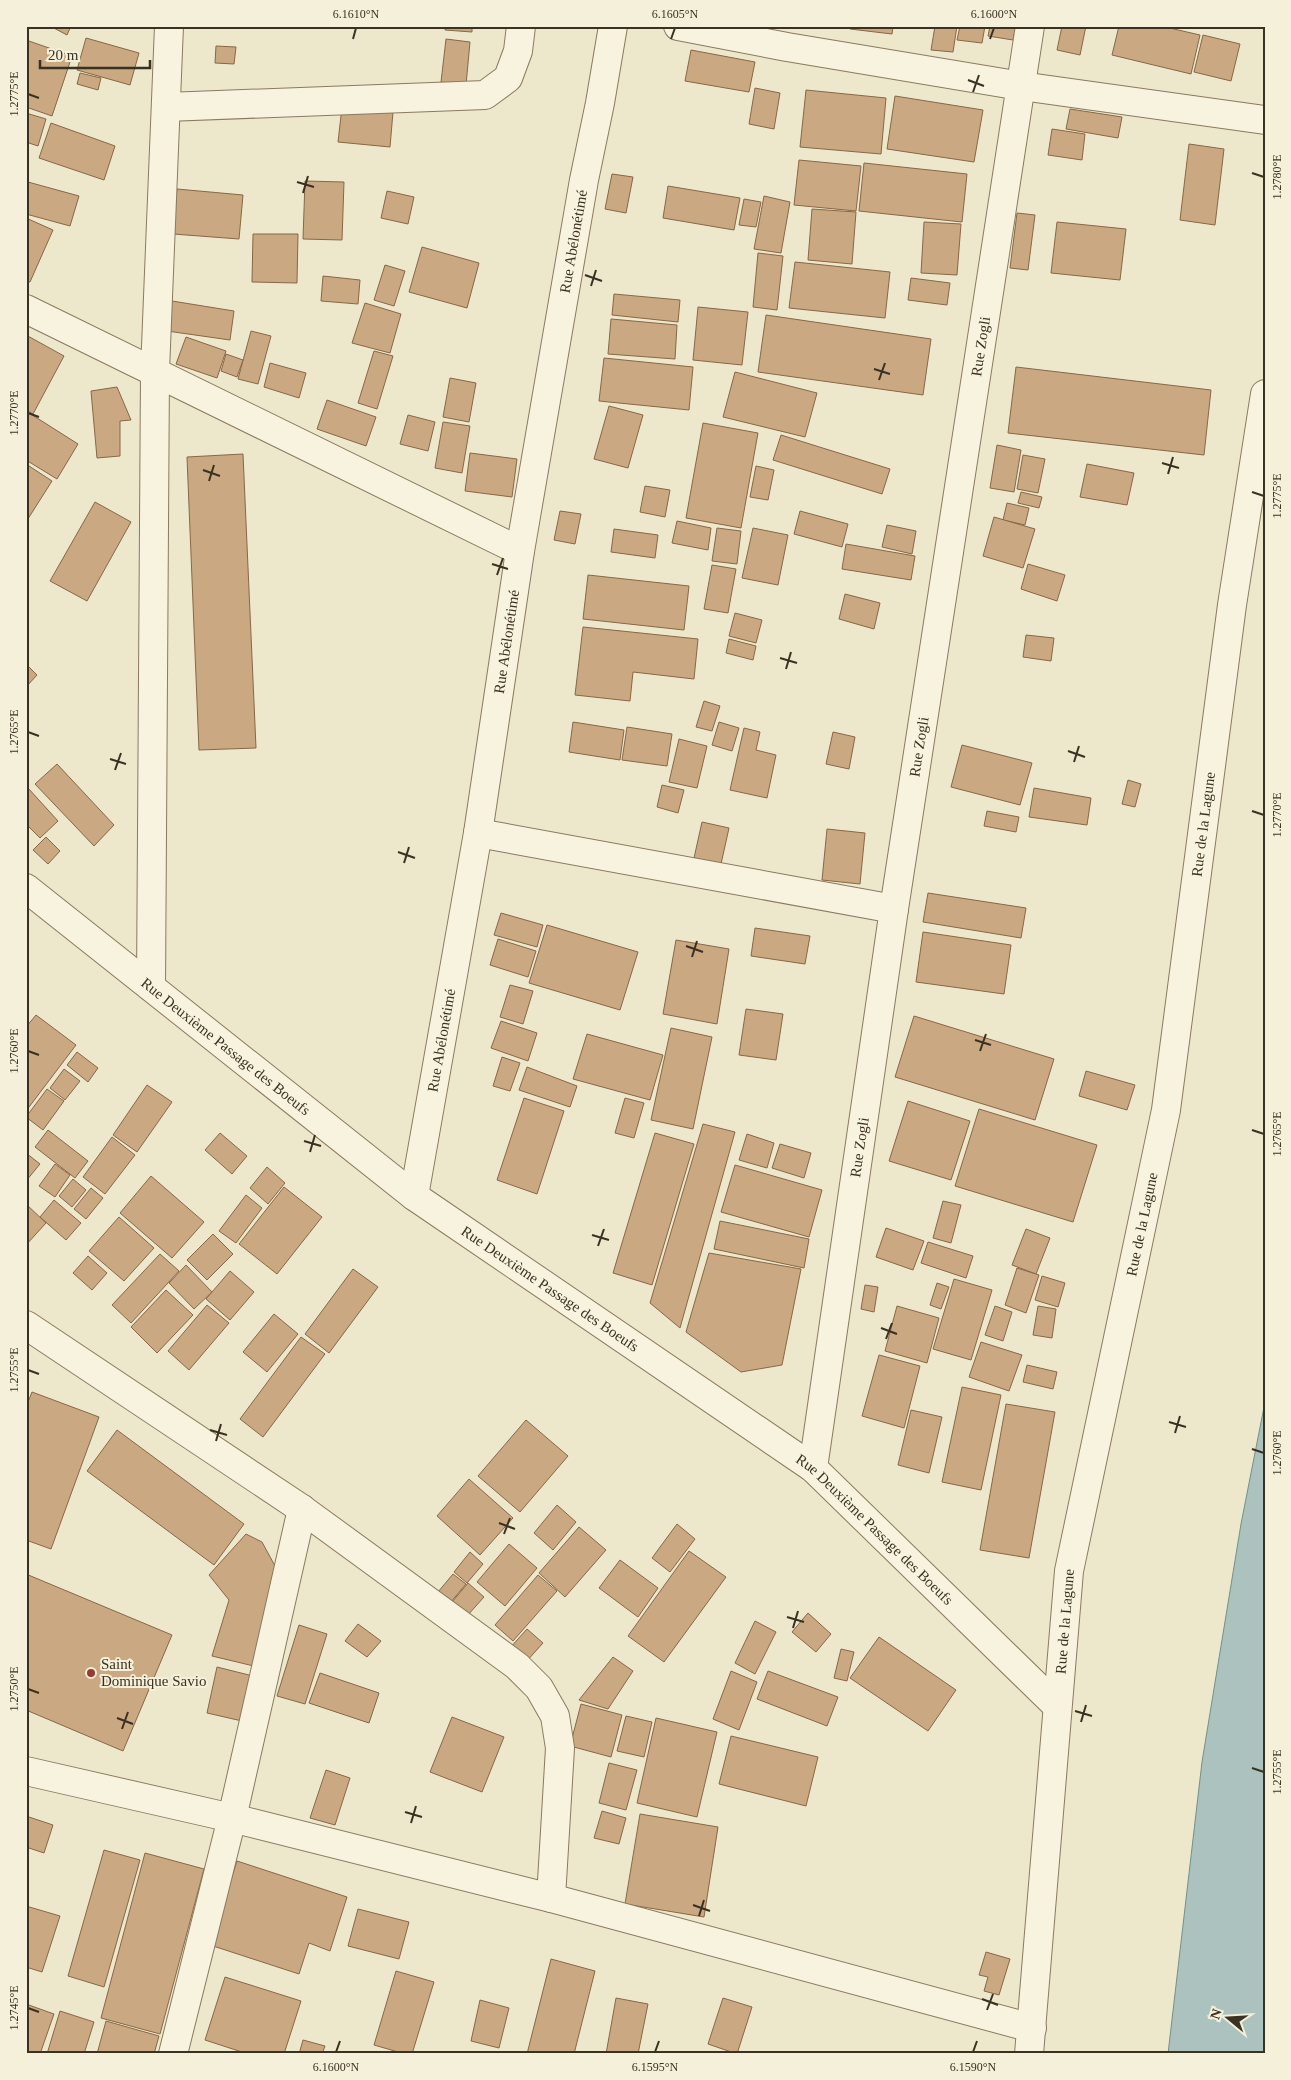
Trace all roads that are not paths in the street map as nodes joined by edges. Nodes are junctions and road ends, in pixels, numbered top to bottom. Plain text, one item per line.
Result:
1 (169, 26) edge
2 (521, 26) edge
3 (613, 26) edge
4 (678, 26) edge
5 (1030, 26) edge
6 (788, 36) edge
7 (1021, 86) junction
8 (166, 107) junction
9 (1265, 120) edge
10 (26, 309) edge
11 (155, 371) junction
12 (1265, 394) edge
13 (520, 552) junction
14 (478, 833) junction
15 (26, 888) edge
16 (894, 909) junction
17 (151, 987) junction
18 (414, 1196) junction
19 (26, 1325) edge
20 (813, 1468) junction
21 (302, 1509) junction
22 (1057, 1706) junction
23 (26, 1771) edge
24 (232, 1818) junction
25 (551, 1898) junction
26 (1031, 2041) edge
27 (173, 2054) edge

1 - 8 street
2 - 8 street
3 - 13 street, Rue Abélonétimé
4 - 6 street
5 - 7 street, Rue Zogli
6 - 7 street
7 - 9 street
7 - 16 street, Rue Zogli
8 - 11 street
10 - 11 street
11 - 13 street
11 - 17 street
12 - 22 street, Rue de la Lagune
13 - 14 street, Rue Abélonétimé
14 - 16 street
14 - 18 street, Rue Abélonétimé
15 - 17 street, Rue Deuxième Passage des Boeufs
16 - 20 street, Rue Zogli
17 - 18 street, Rue Deuxième Passage des Boeufs
18 - 20 street, Rue Deuxième Passage des Boeufs
19 - 21 street
20 - 22 street, Rue Deuxième Passage des Boeufs
21 - 24 street
21 - 25 street
22 - 26 street, Rue de la Lagune
23 - 24 street
24 - 25 street
24 - 27 street
25 - 26 street

